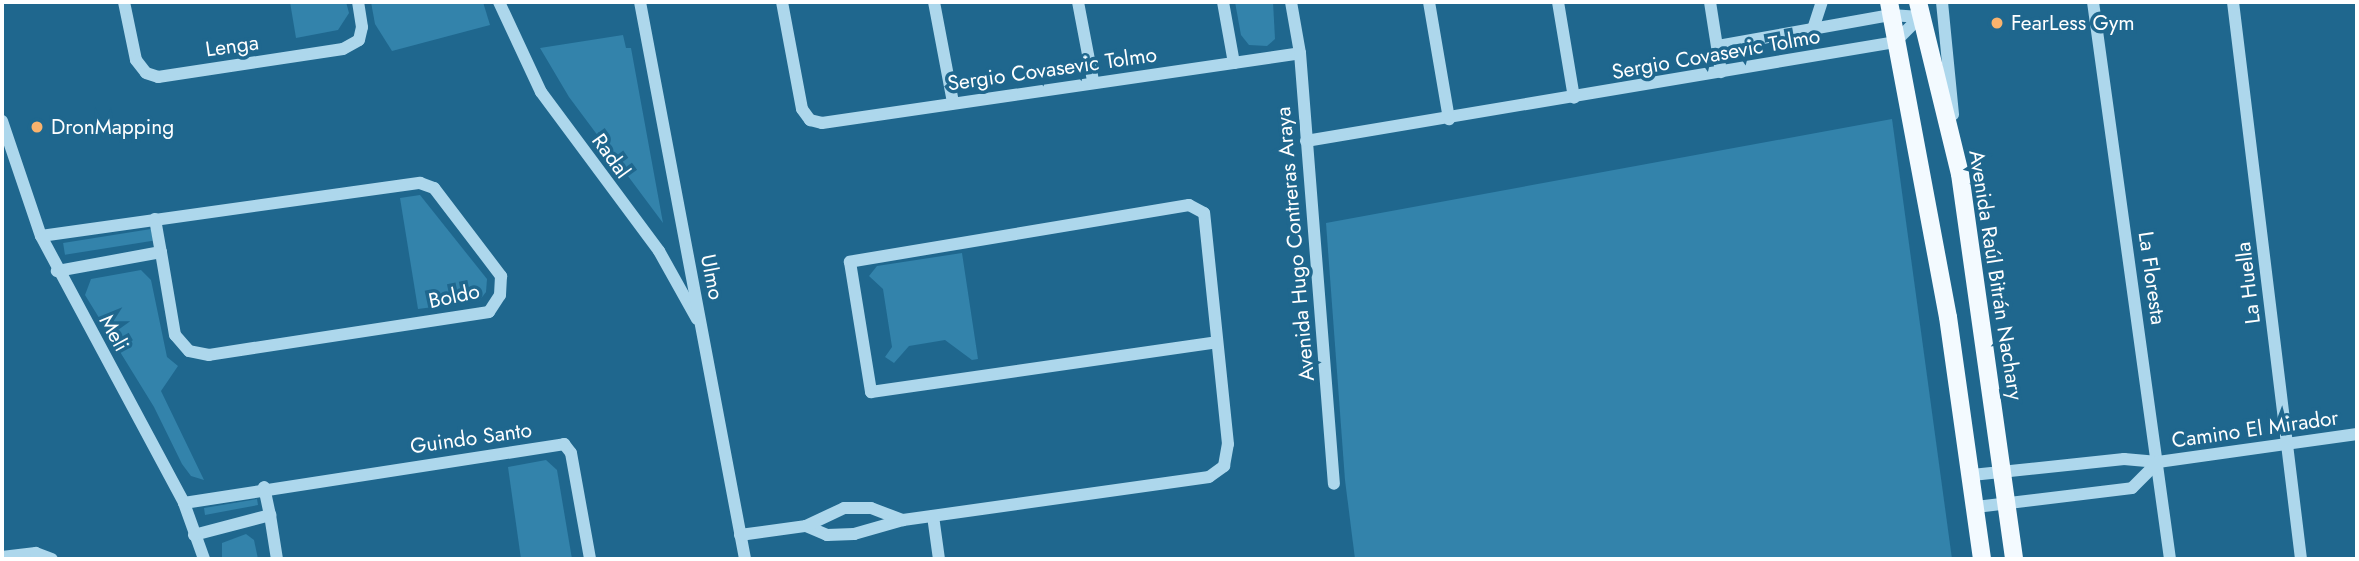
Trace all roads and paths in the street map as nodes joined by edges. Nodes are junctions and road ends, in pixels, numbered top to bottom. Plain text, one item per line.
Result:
1 (124, 2) edge
2 (358, 2) edge
3 (499, 2) edge
4 (640, 2) edge
5 (782, 2) edge
6 (934, 2) edge
7 (1078, 2) edge
8 (1223, 2) edge
9 (1292, 2) edge
10 (1429, 2) edge
11 (1558, 2) edge
12 (1710, 2) edge
13 (1822, 2) edge
14 (1941, 2) edge
15 (2093, 2) edge
16 (2233, 2) edge
17 (1890, 8) edge
18 (1919, 9) edge
19 (1813, 29) junction
20 (1895, 42) junction
21 (1718, 46) junction
22 (1300, 53) junction
23 (1234, 63) junction
24 (1721, 72) junction
25 (1093, 81) junction
26 (1574, 98) junction
27 (953, 103) junction
28 (1449, 119) junction
29 (2, 121) edge
30 (1306, 141) junction
31 (5, 145) edge
32 (1959, 174) junction
33 (155, 219) junction
34 (41, 236) junction
35 (161, 252) junction
36 (57, 271) junction
37 (702, 329) junction
38 (1216, 342) junction
39 (2357, 434) edge
40 (2286, 444) junction
41 (2158, 462) junction
42 (2005, 472) junction
43 (1972, 475) junction
44 (1334, 484) dead end
45 (264, 487) junction
46 (184, 503) junction
47 (2007, 503) junction
48 (1976, 507) junction
49 (270, 515) junction
50 (933, 516) junction
51 (903, 520) junction
52 (806, 526) junction
53 (194, 535) junction
54 (740, 535) junction
55 (2, 557) edge
56 (52, 559) edge
57 (204, 559) edge
58 (277, 559) edge
59 (590, 559) edge
60 (745, 559) edge
61 (939, 559) edge
62 (1982, 559) edge
63 (2014, 559) edge
64 (2170, 559) edge
65 (2301, 559) edge

1 - 2 street, Lenga
3 - 37 street, Radal
4 - 37 street, Ulmo
5 - 27 street, Sergio Covasevic Tolmo
6 - 27 street
7 - 25 street
8 - 23 street
9 - 22 street, Avenida Hugo Contreras Araya
10 - 28 street
11 - 26 street
12 - 21 street
13 - 19 street
14 - 32 street
15 - 41 street, La Floresta
16 - 40 street, La Huella
17 - 18 street, Sergio Covasevic Tolmo
17 - 19 street, Sergio Covasevic Tolmo
17 - 20 main road
18 - 20 street
18 - 32 main road, Avenida Raúl Bitrán Nachary
19 - 21 street, Sergio Covasevic Tolmo
20 - 24 street, Sergio Covasevic Tolmo
20 - 43 main road
21 - 24 street
22 - 23 street, Sergio Covasevic Tolmo
22 - 30 street, Avenida Hugo Contreras Araya
23 - 25 street, Sergio Covasevic Tolmo
24 - 26 street, Sergio Covasevic Tolmo
25 - 27 street, Sergio Covasevic Tolmo
26 - 28 street, Sergio Covasevic Tolmo
28 - 30 street, Sergio Covasevic Tolmo
29 - 31 street, Meli
30 - 44 street, Avenida Hugo Contreras Araya
31 - 34 street, Meli
32 - 42 main road, Avenida Raúl Bitrán Nachary
33 - 34 street, Boldo
33 - 35 street, Boldo
33 - 35 street, Boldo
34 - 36 street, Meli
35 - 36 street
36 - 46 street, Meli
37 - 54 street, Ulmo
38 - 38 street
38 - 50 street
39 - 40 street, Camino El Mirador
40 - 41 street, Camino El Mirador
40 - 65 street, La Huella
41 - 42 street, Camino El Mirador
41 - 47 street, Camino El Mirador
41 - 64 street, La Floresta
42 - 43 street, Camino El Mirador
42 - 47 main road, Avenida Raúl Bitrán Nachary
43 - 48 main road
45 - 46 street, Guindo Santo
45 - 49 street
45 - 59 street, Guindo Santo
46 - 53 street, Meli
47 - 48 street, Camino El Mirador
47 - 63 main road, Avenida Raúl Bitrán Nachary
48 - 62 main road
49 - 53 street
49 - 58 street
50 - 51 street
50 - 61 street
51 - 52 street
51 - 52 street
52 - 54 street
53 - 57 street, Meli
54 - 60 street, Ulmo
55 - 56 street

